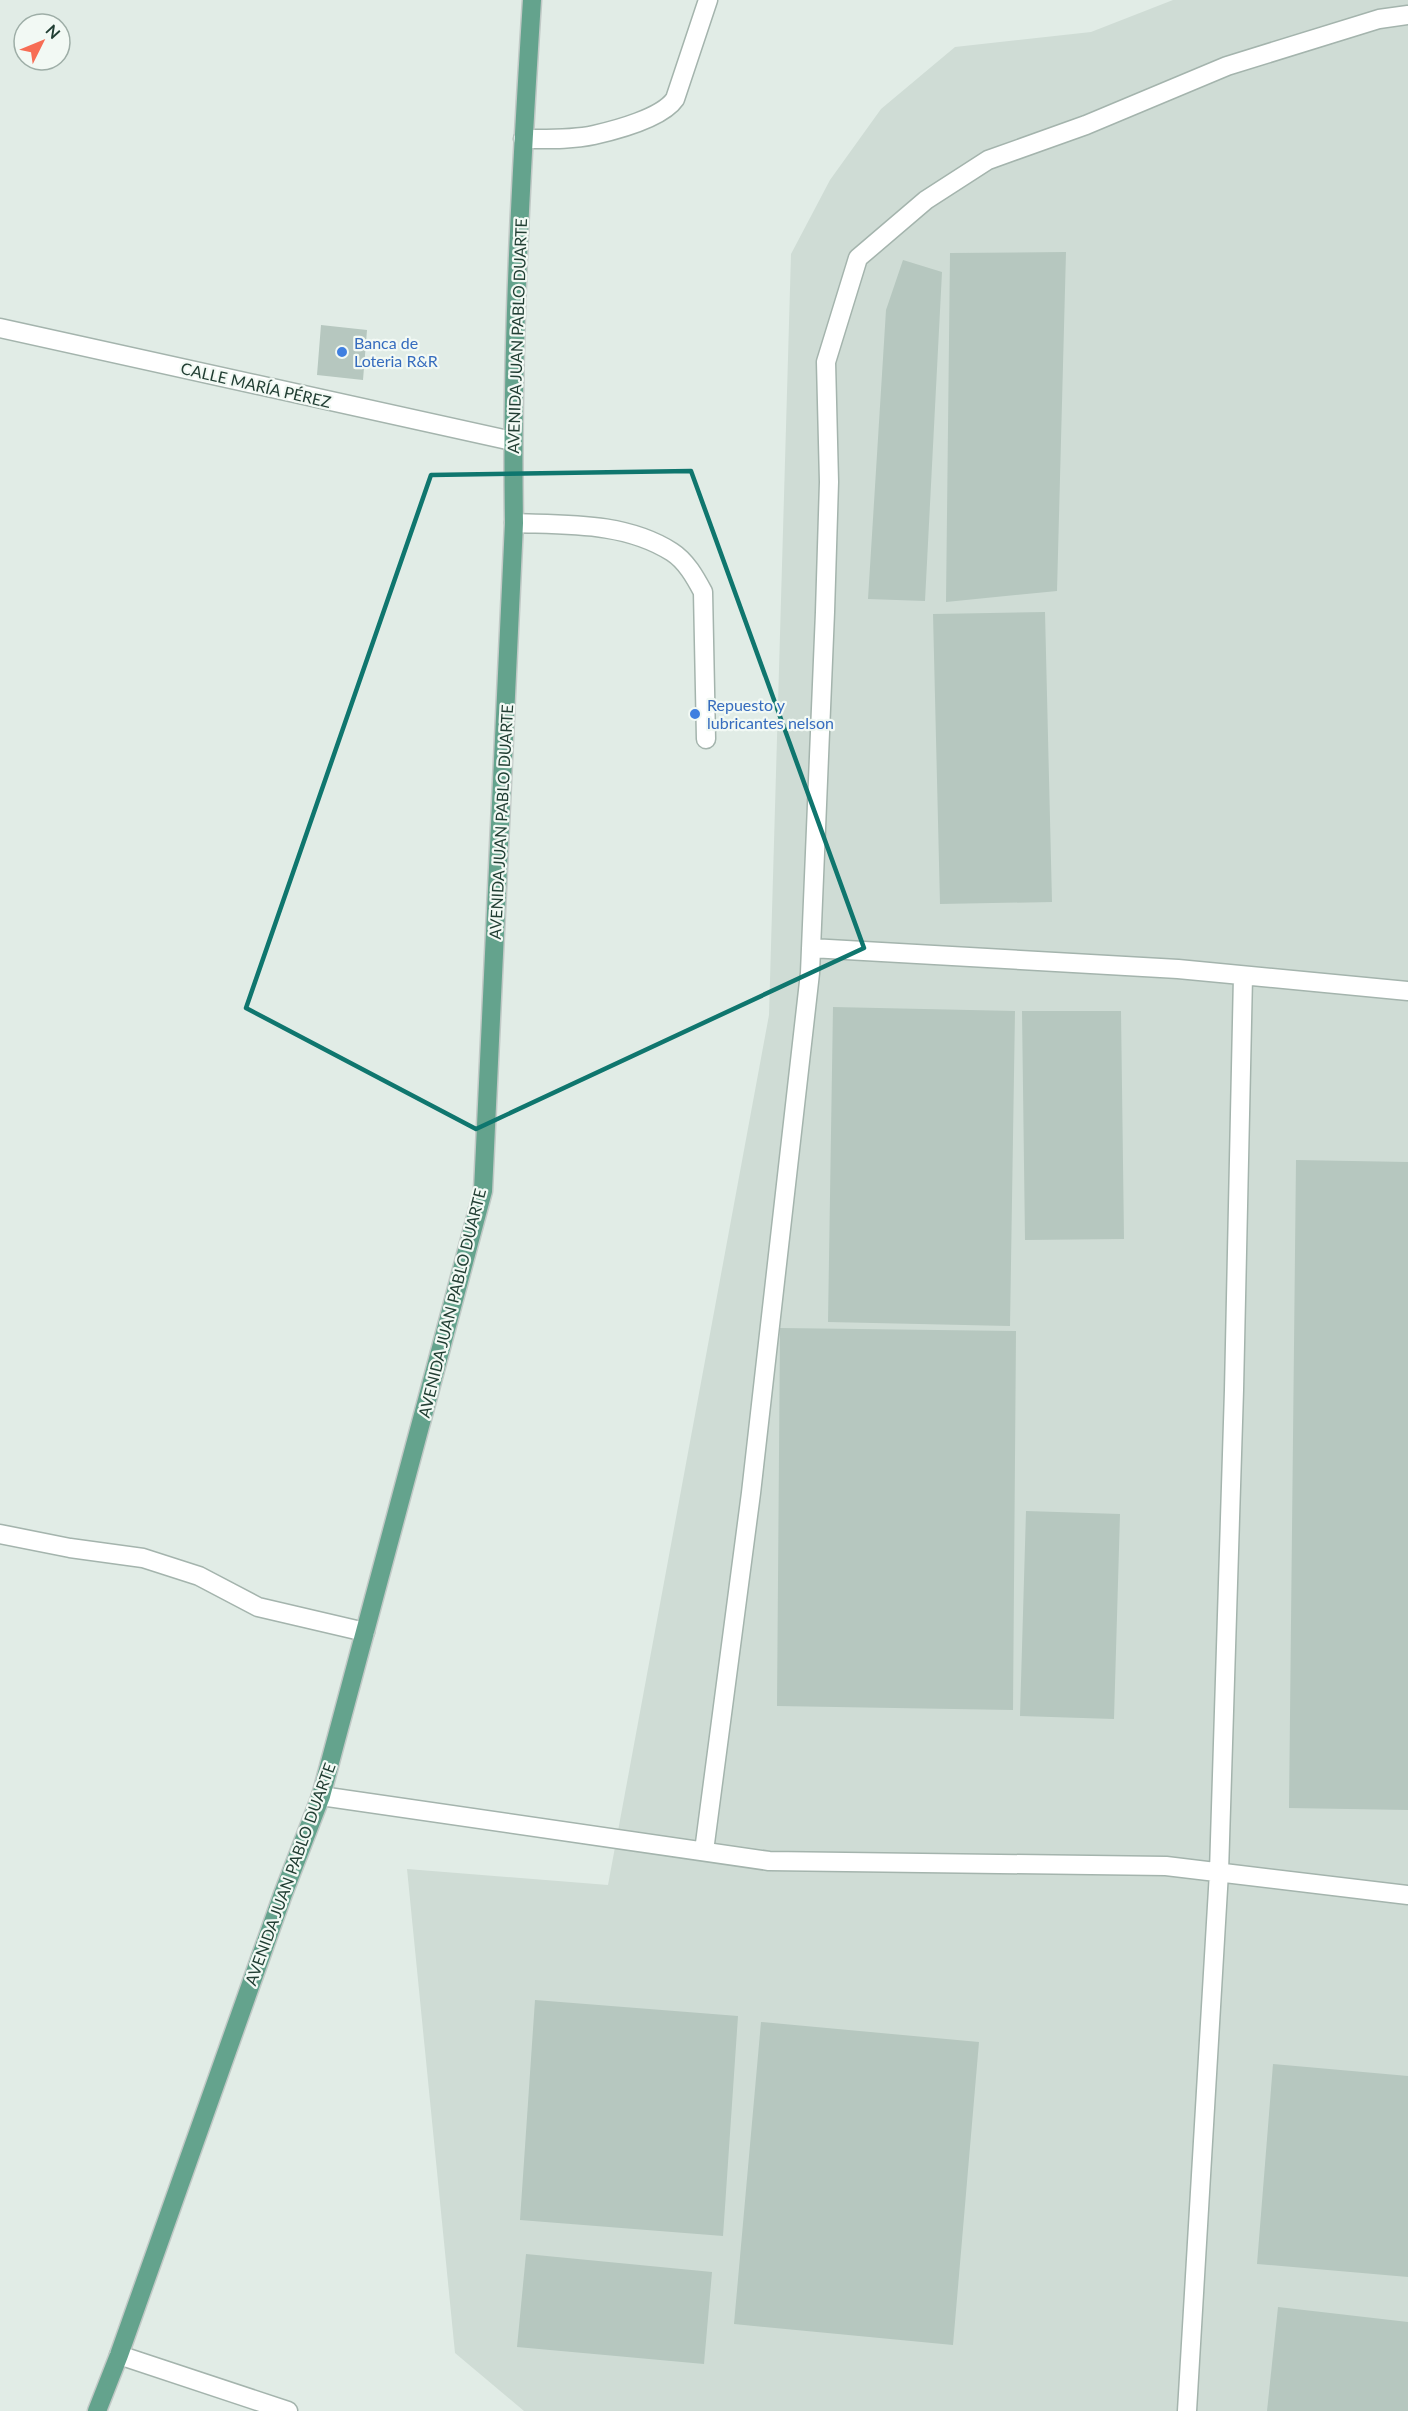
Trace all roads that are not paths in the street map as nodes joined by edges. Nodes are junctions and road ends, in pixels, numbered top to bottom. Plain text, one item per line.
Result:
1 (532, 0) edge
2 (708, 0) edge
3 (1408, 19) edge
4 (523, 139) junction
5 (0, 328) edge
6 (512, 441) junction
7 (514, 523) junction
8 (706, 739) dead end
9 (811, 948) junction
10 (1243, 976) junction
11 (1408, 991) edge
12 (0, 1534) edge
13 (365, 1632) junction
14 (321, 1796) junction
15 (704, 1851) junction
16 (1219, 1872) junction
17 (1408, 1895) edge
18 (119, 2355) junction
19 (97, 2411) edge
20 (288, 2411) edge
21 (1187, 2411) edge

1 - 4 main road, AVENIDA JUAN PABLO DUARTE
2 - 4 street
3 - 9 street
4 - 6 main road, AVENIDA JUAN PABLO DUARTE
5 - 6 street, CALLE MARÍA PÉREZ
6 - 7 main road, AVENIDA JUAN PABLO DUARTE
7 - 8 street
7 - 13 main road, AVENIDA JUAN PABLO DUARTE
9 - 10 street
9 - 15 street
10 - 11 street
10 - 16 street
12 - 13 street
13 - 14 main road, AVENIDA JUAN PABLO DUARTE
14 - 15 street
14 - 18 main road, AVENIDA JUAN PABLO DUARTE
15 - 16 street
16 - 17 street
16 - 21 street
18 - 19 main road, AVENIDA JUAN PABLO DUARTE
18 - 20 street

